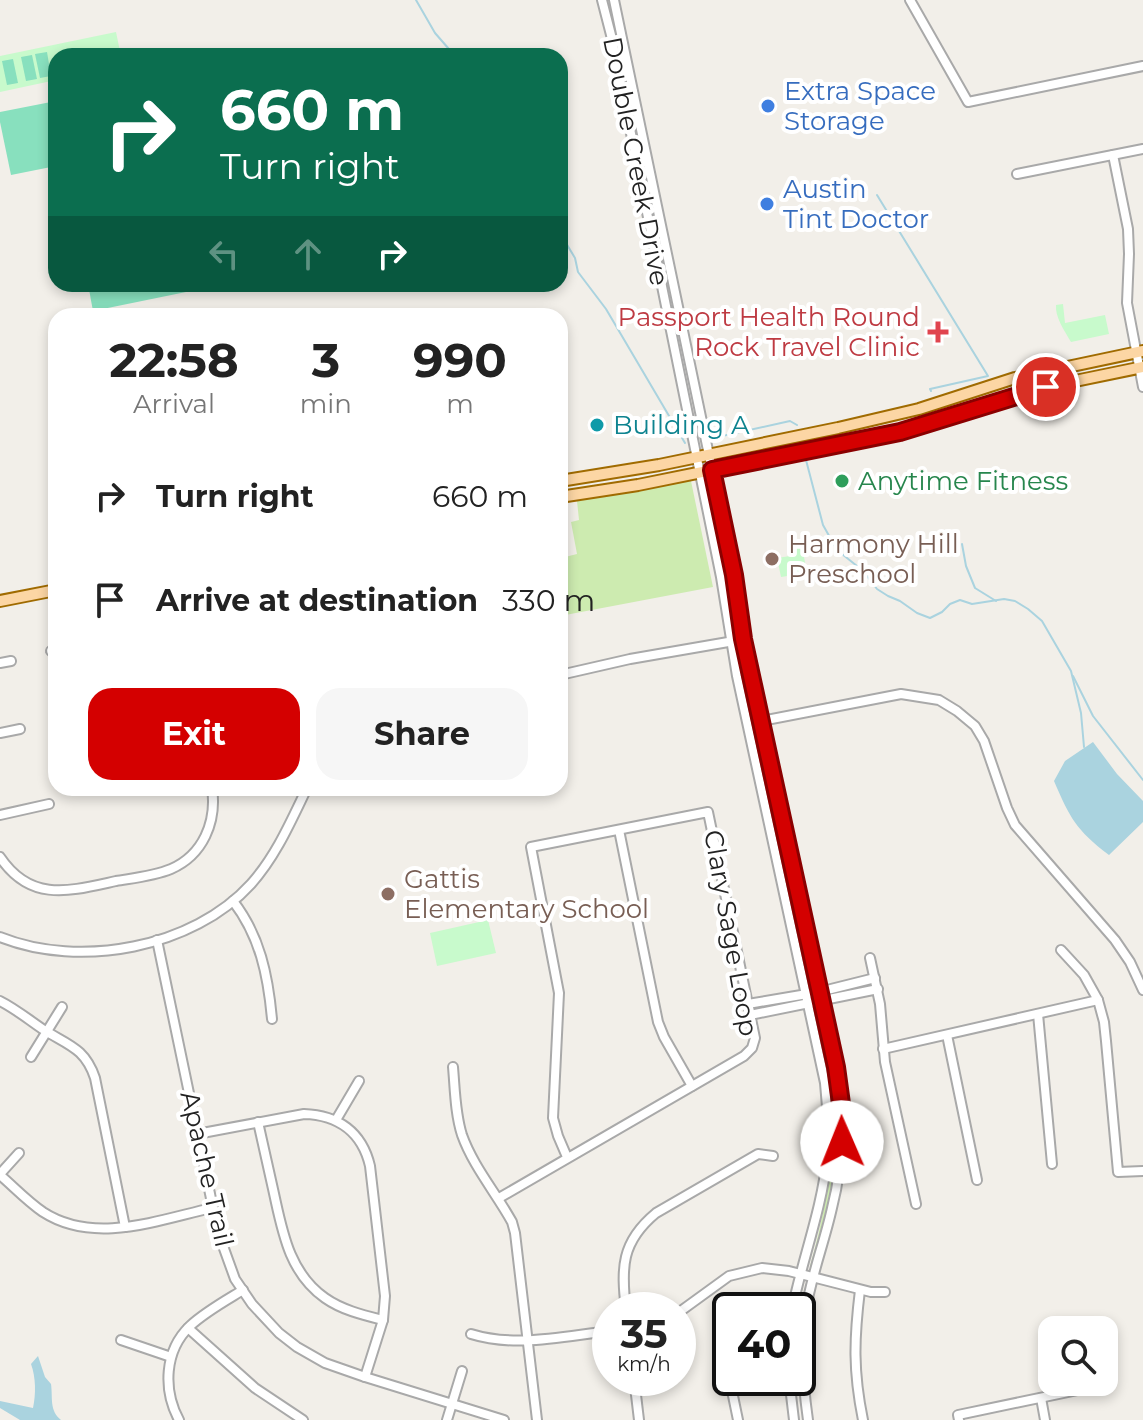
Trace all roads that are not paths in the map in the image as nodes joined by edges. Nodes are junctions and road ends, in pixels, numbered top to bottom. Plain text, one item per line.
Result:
1 (602, 0) edge
2 (614, 0) edge
3 (910, 0) edge
4 (1143, 66) edge
5 (1143, 149) edge
6 (1113, 155) junction
7 (1017, 174) dead end
8 (1140, 352) edge
9 (1141, 367) edge
10 (1143, 387) edge
11 (709, 454) junction
12 (696, 457) junction
13 (712, 470) junction
14 (699, 473) junction
15 (568, 480) edge
16 (568, 496) edge
17 (48, 592) edge
18 (0, 601) edge
19 (743, 639) junction
20 (730, 641) junction
21 (11, 661) dead end
22 (0, 663) edge
23 (568, 673) edge
24 (761, 721) junction
25 (748, 723) junction
26 (20, 729) dead end
27 (0, 733) edge
28 (212, 796) edge
29 (302, 796) edge
30 (49, 804) dead end
31 (0, 815) edge
32 (619, 830) junction
33 (0, 857) edge
34 (233, 901) junction
35 (0, 937) edge
36 (157, 940) junction
37 (1061, 950) dead end
38 (870, 958) dead end
39 (875, 978) junction
40 (854, 989) junction
41 (878, 989) junction
42 (1143, 990) edge
43 (820, 996) junction
44 (808, 999) junction
45 (1098, 1000) junction
46 (0, 1001) edge
47 (748, 1004) junction
48 (62, 1007) dead end
49 (1038, 1014) junction
50 (750, 1015) junction
51 (272, 1019) dead end
52 (47, 1032) junction
53 (947, 1035) junction
54 (883, 1049) junction
55 (31, 1057) dead end
56 (453, 1067) dead end
57 (359, 1081) dead end
58 (692, 1086) junction
59 (336, 1120) junction
60 (258, 1122) junction
61 (197, 1134) junction
62 (19, 1153) dead end
63 (773, 1156) dead end
64 (567, 1157) junction
65 (1052, 1164) dead end
66 (1143, 1171) edge
67 (0, 1174) edge
68 (977, 1180) dead end
69 (499, 1198) junction
70 (916, 1204) dead end
71 (212, 1208) junction
72 (125, 1227) junction
73 (800, 1273) junction
74 (813, 1278) junction
75 (243, 1290) junction
76 (860, 1290) junction
77 (624, 1292) edge
78 (796, 1292) edge
79 (885, 1292) dead end
80 (696, 1300) edge
81 (383, 1320) junction
82 (188, 1328) junction
83 (592, 1333) edge
84 (471, 1334) dead end
85 (121, 1340) dead end
86 (528, 1340) junction
87 (171, 1357) junction
88 (462, 1371) dead end
89 (365, 1377) junction
90 (636, 1396) edge
91 (733, 1396) edge
92 (791, 1396) edge
93 (1050, 1396) edge
94 (1041, 1398) junction
95 (452, 1404) junction
96 (179, 1420) edge
97 (303, 1420) edge
98 (447, 1420) edge
99 (504, 1420) edge
100 (537, 1420) edge
101 (639, 1420) edge
102 (738, 1420) edge
103 (794, 1420) edge
104 (808, 1420) edge
105 (863, 1420) edge
106 (959, 1420) edge
107 (1045, 1420) edge

1 - 12 street, Double Creek Drive
2 - 11 street, Double Creek Drive
3 - 4 street
5 - 6 street
6 - 7 street
6 - 8 street
8 - 9 street
8 - 11 main road
9 - 10 street
9 - 13 main road
11 - 12 main road
11 - 13 street, Double Creek Drive
12 - 14 street, Double Creek Drive
12 - 15 main road
13 - 14 main road
13 - 19 street, Double Creek Drive
14 - 16 main road
14 - 20 street, Double Creek Drive
17 - 18 main road
19 - 20 street
19 - 24 street, Double Creek Drive
20 - 23 street
20 - 25 street, Double Creek Drive
21 - 22 street
24 - 25 street
24 - 42 street
24 - 43 street, Double Creek Drive
25 - 44 street, Double Creek Drive
26 - 27 street
28 - 33 street
29 - 34 street
30 - 31 street
32 - 47 street, Clary Sage Loop
32 - 58 street
32 - 64 street, Clary Sage Loop
34 - 36 street
34 - 51 street
35 - 36 street
36 - 61 street, Apache Trail
37 - 45 street
38 - 39 street
39 - 40 street
39 - 41 street
40 - 41 street
40 - 43 street
41 - 54 street
43 - 44 street
43 - 74 street, Double Creek Drive
44 - 47 street
44 - 50 street
44 - 73 street, Double Creek Drive
45 - 49 street
45 - 66 street
46 - 52 street
47 - 50 street, Clary Sage Loop
48 - 52 street
49 - 53 street
49 - 65 street
50 - 58 street, Clary Sage Loop
52 - 55 street
52 - 72 street
53 - 54 street
53 - 68 street
54 - 70 street
56 - 69 street
57 - 59 street
58 - 64 street, Clary Sage Loop
59 - 60 street
59 - 81 street
60 - 61 street
60 - 81 street
61 - 71 street, Apache Trail
62 - 67 street
63 - 77 street
64 - 69 street, Clary Sage Loop
67 - 72 street
69 - 86 street
71 - 72 street
71 - 75 street, Apache Trail
73 - 74 street
73 - 78 street, Double Creek Drive
73 - 80 street
74 - 76 street
74 - 104 street, Double Creek Drive
75 - 82 street
75 - 89 street, Apache Trail
76 - 79 street
76 - 105 street
81 - 89 street
82 - 87 street
82 - 97 street
83 - 86 street
84 - 86 street
85 - 87 street
86 - 100 street
87 - 96 street
88 - 95 street
89 - 95 street, Apache Trail
90 - 101 street
91 - 102 street
92 - 103 street
93 - 94 street
94 - 106 street
94 - 107 street
95 - 98 street
95 - 99 street, Apache Trail

